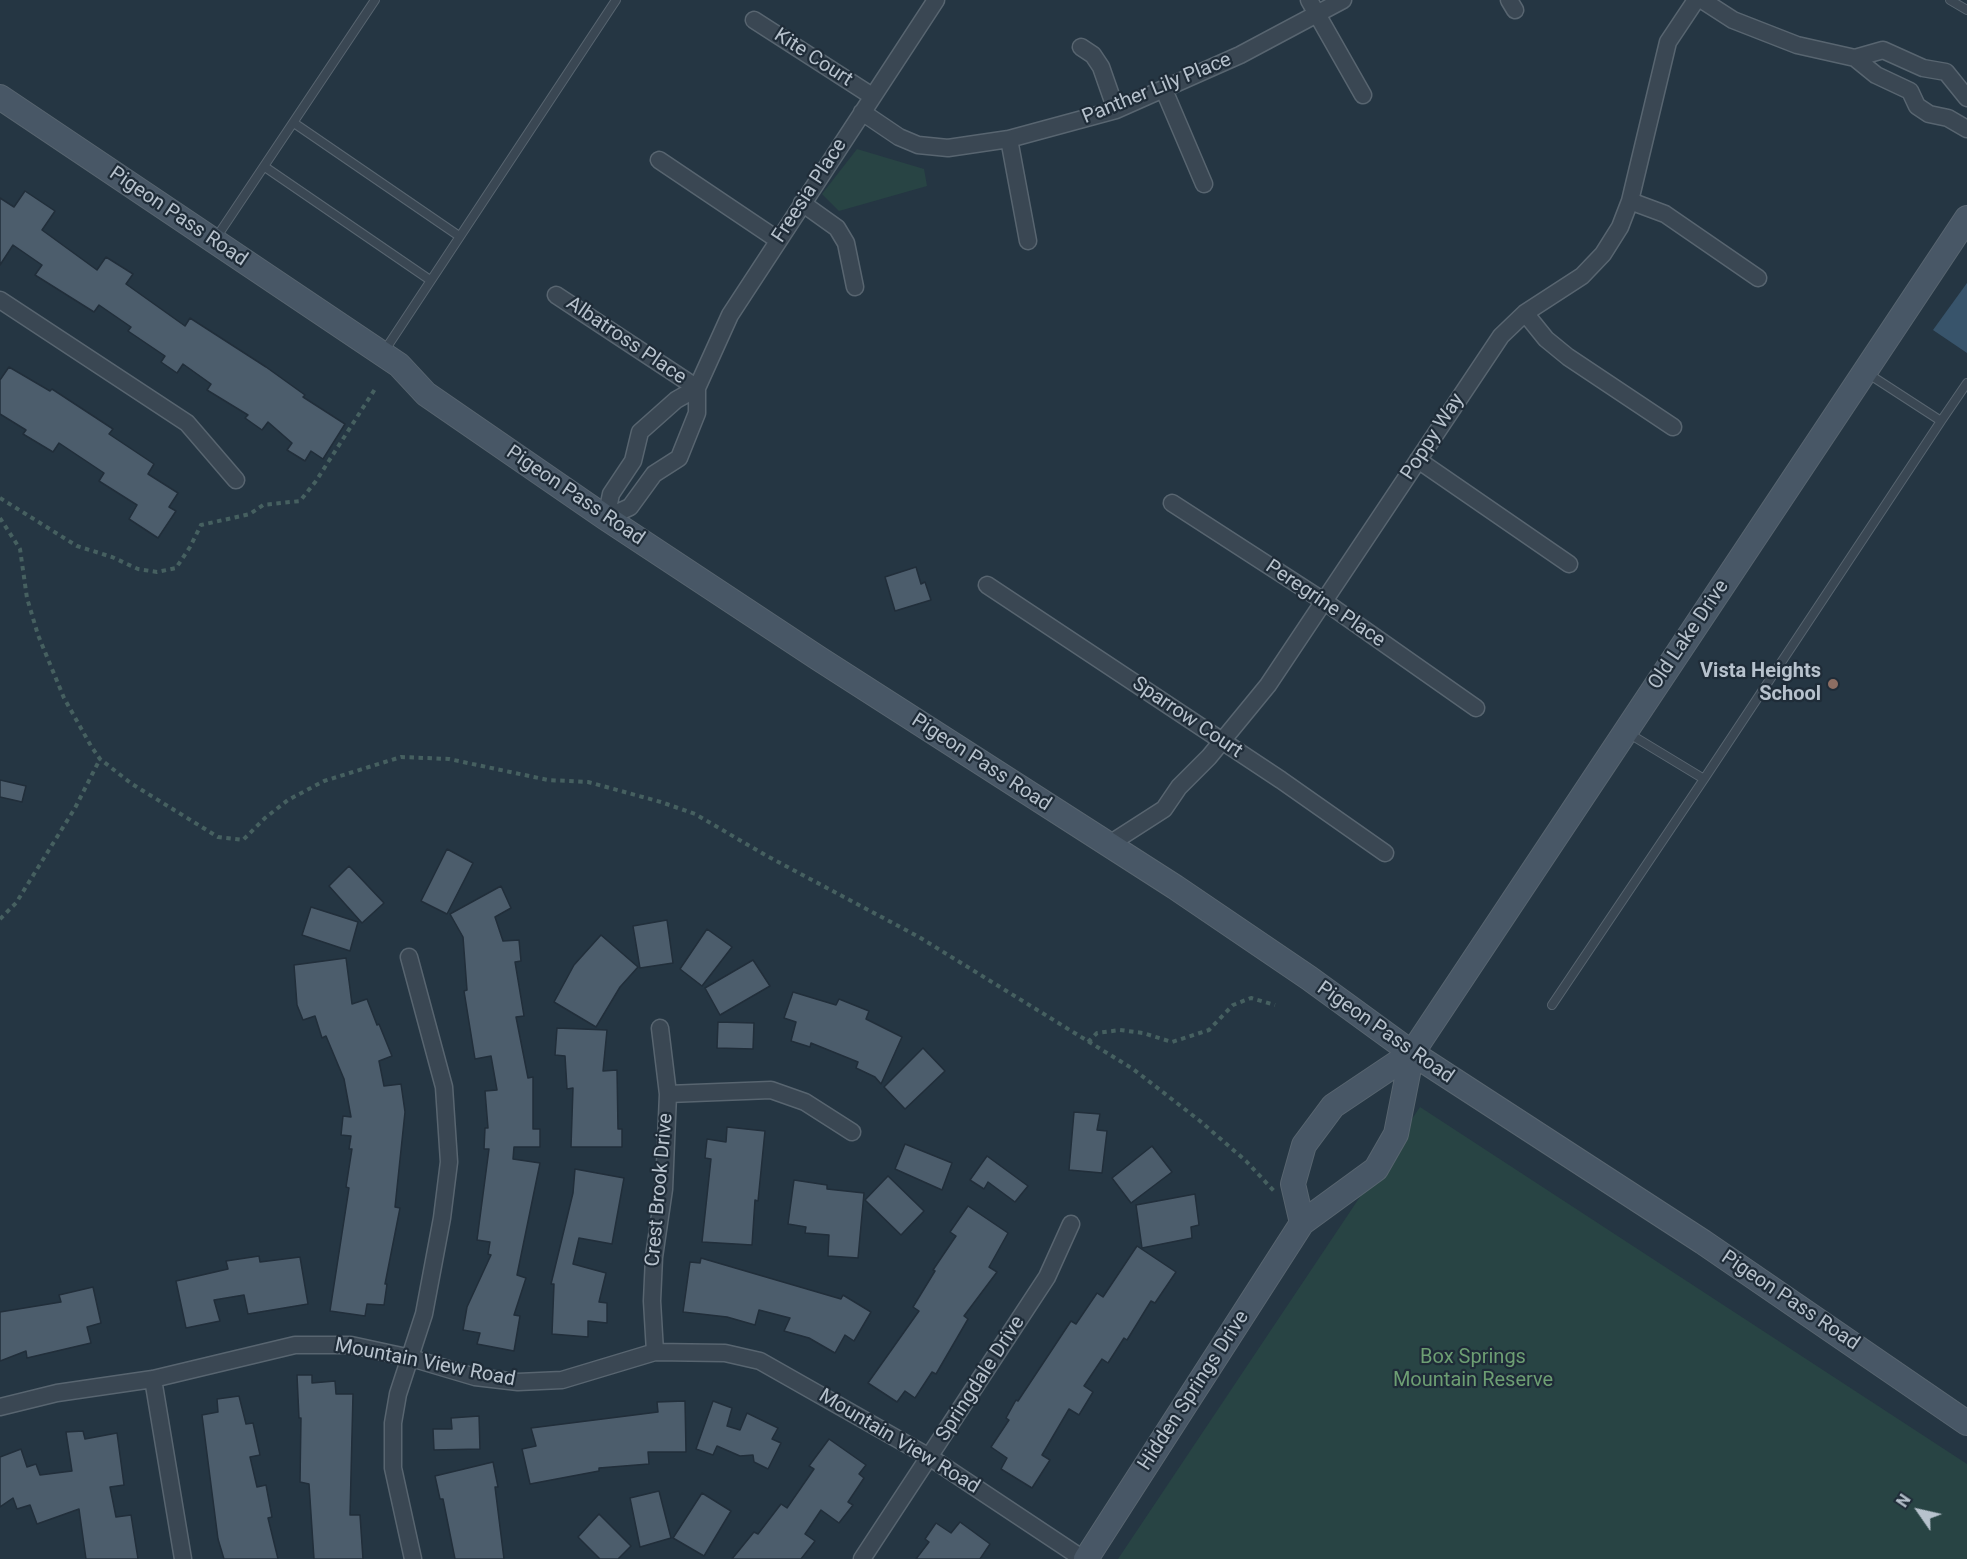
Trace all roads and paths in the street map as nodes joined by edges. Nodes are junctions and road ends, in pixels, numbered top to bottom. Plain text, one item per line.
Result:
1 (375, 0) edge
2 (616, 0) edge
3 (936, 0) edge
4 (1309, 0) edge
5 (1343, 0) edge
6 (1696, 0) edge
7 (1702, 0) edge
8 (1950, 0) edge
9 (1967, 10) edge
10 (1319, 15) junction
11 (754, 20) dead end
12 (1081, 47) dead end
13 (1855, 58) junction
14 (1164, 90) junction
15 (1363, 95) dead end
16 (872, 96) junction
17 (0, 97) edge
18 (1967, 98) edge
19 (1116, 110) junction
20 (862, 112) junction
21 (294, 123) junction
22 (1967, 129) edge
23 (1009, 140) junction
24 (659, 160) dead end
25 (265, 167) junction
26 (1204, 184) dead end
27 (1630, 201) junction
28 (802, 203) junction
29 (1967, 218) edge
30 (459, 236) junction
31 (778, 240) junction
32 (214, 241) junction
33 (1028, 241) dead end
34 (1758, 278) dead end
35 (430, 280) junction
36 (855, 288) dead end
37 (556, 295) dead end
38 (0, 300) edge
39 (1525, 313) junction
40 (382, 354) junction
41 (1865, 372) junction
42 (1967, 383) edge
43 (697, 388) junction
44 (375, 389) dead end
45 (1941, 421) junction
46 (1673, 427) dead end
47 (1418, 460) junction
48 (236, 480) dead end
49 (0, 498) edge
50 (1172, 503) dead end
51 (0, 518) edge
52 (606, 518) junction
53 (1569, 564) dead end
54 (987, 585) dead end
55 (1325, 602) junction
56 (1476, 708) dead end
57 (1625, 731) junction
58 (1221, 741) junction
59 (100, 759) junction
60 (1704, 778) junction
61 (1108, 845) junction
62 (1385, 853) dead end
63 (0, 920) edge
64 (409, 957) dead end
65 (1275, 1005) dead end
66 (1552, 1005) dead end
67 (660, 1028) dead end
68 (1088, 1042) junction
69 (1412, 1053) junction
70 (668, 1094) junction
71 (852, 1132) dead end
72 (1276, 1194) dead end
73 (1302, 1223) junction
74 (1071, 1224) dead end
75 (655, 1352) junction
76 (411, 1358) junction
77 (153, 1379) junction
78 (0, 1407) edge
79 (1967, 1423) edge
80 (931, 1458) junction
81 (183, 1559) edge
82 (413, 1559) edge
83 (862, 1559) edge
84 (1084, 1559) edge

1 - 21 lane
2 - 30 lane
3 - 16 street, Freesia Place
4 - 10 street
5 - 10 street, Panther Lily Place
6 - 27 street, Poppy Way
7 - 13 street
8 - 9 lane
10 - 14 street, Panther Lily Place
10 - 15 street
11 - 16 street, Kite Court
12 - 19 street
13 - 18 street
13 - 22 street
14 - 19 street, Panther Lily Place
14 - 26 street
16 - 20 street, Freesia Place
17 - 32 main road, Pigeon Pass Road
19 - 23 street, Panther Lily Place
20 - 23 street, Panther Lily Place
20 - 28 street, Freesia Place
21 - 25 lane
21 - 30 lane
23 - 33 street
24 - 31 street
25 - 32 lane
25 - 35 lane
27 - 34 street
27 - 39 street, Poppy Way
28 - 31 street, Freesia Place
28 - 36 street
29 - 41 main road, Old Lake Drive
30 - 35 lane
31 - 43 street, Freesia Place
32 - 40 main road, Pigeon Pass Road
35 - 40 lane
37 - 43 street, Albatross Place
38 - 48 street
39 - 46 street
39 - 47 street, Poppy Way
40 - 52 main road, Pigeon Pass Road
41 - 45 lane
41 - 57 main road, Old Lake Drive
42 - 45 lane
43 - 52 street
43 - 52 street
44 - 49 path
45 - 60 lane
47 - 53 street
47 - 55 street, Poppy Way
50 - 55 street, Peregrine Place
51 - 59 path
52 - 61 main road, Pigeon Pass Road
54 - 58 street, Sparrow Court
55 - 56 street, Peregrine Place
55 - 58 street, Poppy Way
57 - 60 lane
57 - 69 main road, Old Lake Drive
58 - 61 street, Poppy Way
58 - 62 street, Sparrow Court
59 - 63 path
59 - 68 path
60 - 66 lane
61 - 69 main road, Pigeon Pass Road
64 - 76 street
65 - 68 path
67 - 70 street, Crest Brook Drive
68 - 72 path
69 - 73 main road, Hidden Springs Drive
69 - 73 main road
69 - 79 main road, Pigeon Pass Road
70 - 71 street
70 - 75 street, Crest Brook Drive
73 - 84 main road, Hidden Springs Drive
74 - 80 street, Springdale Drive
75 - 76 street, Mountain View Road
75 - 80 street, Mountain View Road
76 - 77 street, Mountain View Road
76 - 82 street
77 - 78 street, Mountain View Road
77 - 81 street
80 - 83 street, Springdale Drive
80 - 84 street, Mountain View Road

